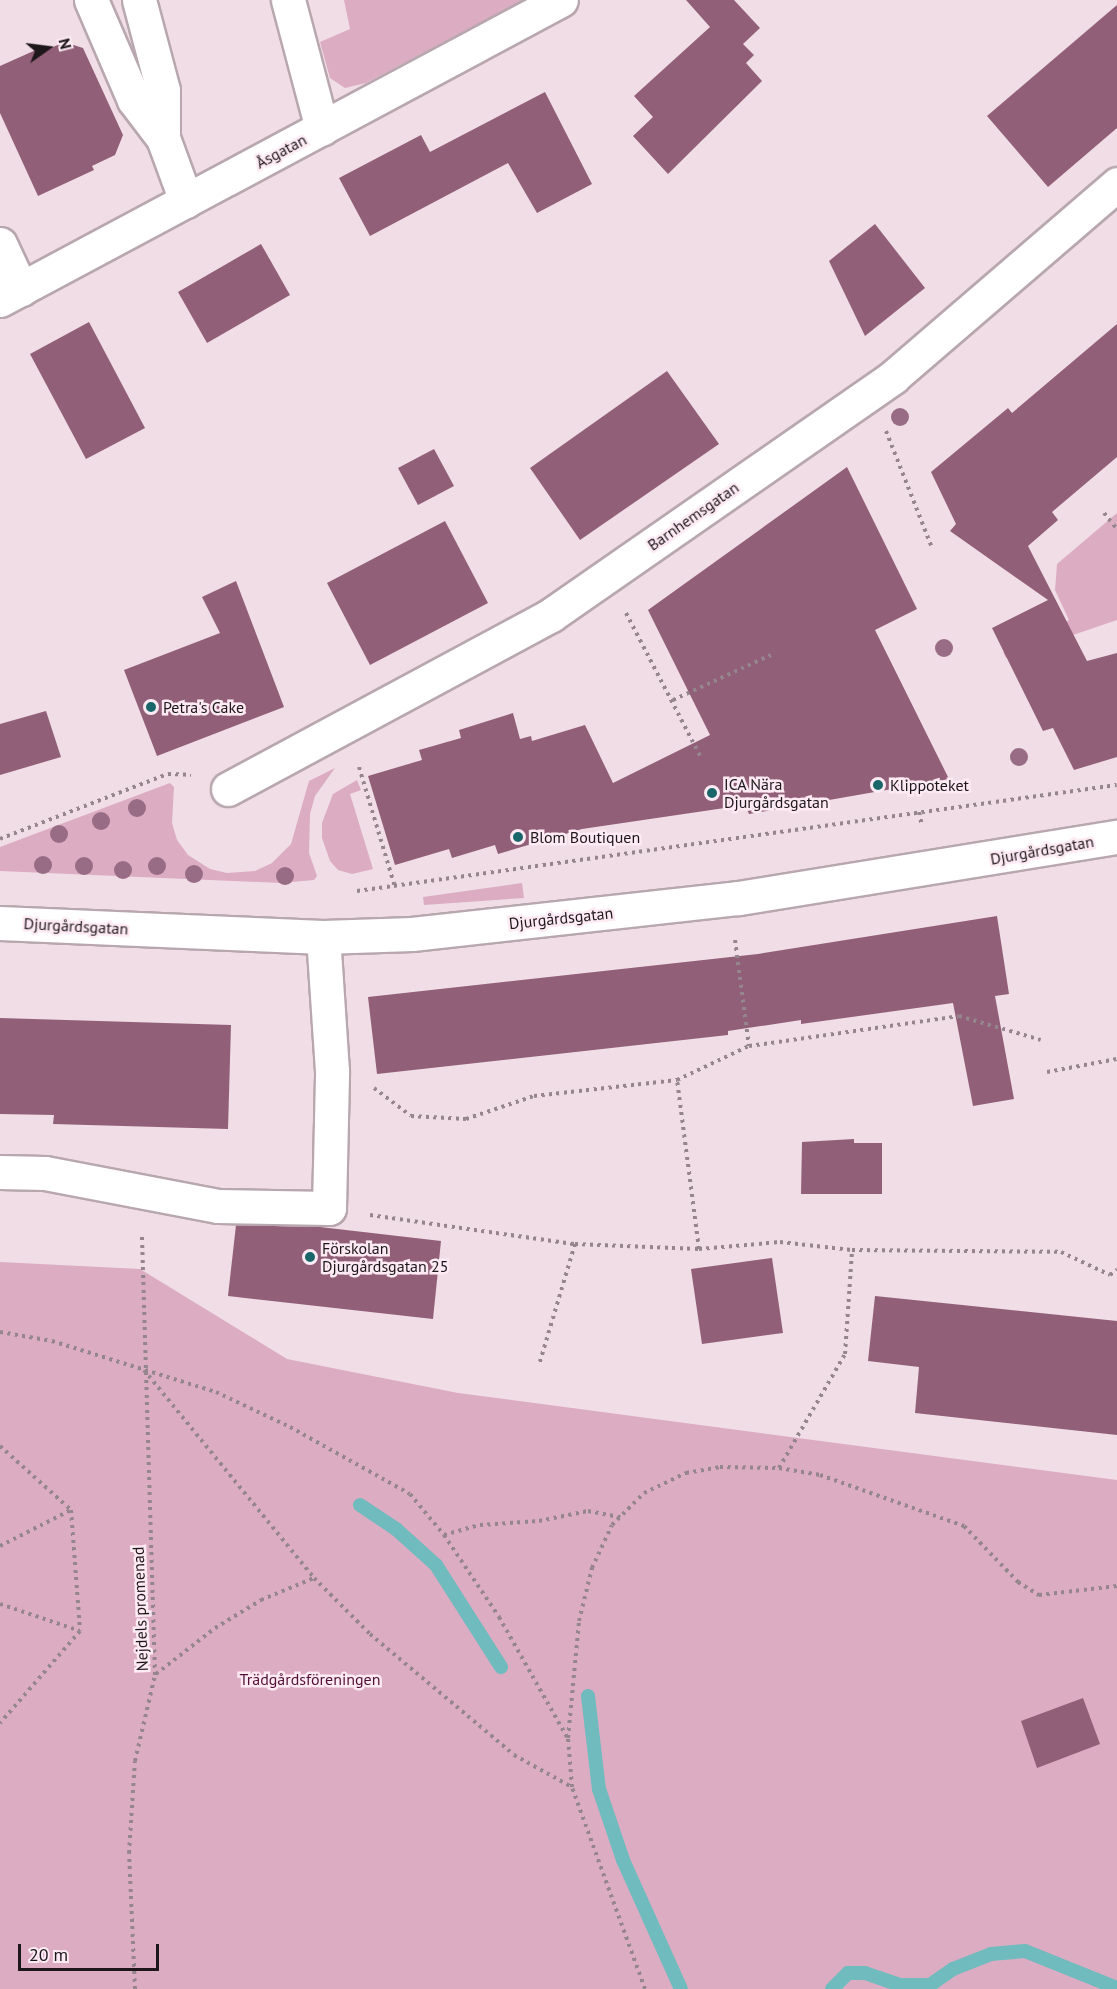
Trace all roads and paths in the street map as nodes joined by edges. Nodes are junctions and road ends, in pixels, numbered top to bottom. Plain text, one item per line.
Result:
1 (91, 0) edge
2 (139, 0) edge
3 (288, 0) edge
4 (561, 0) edge
5 (322, 129) junction
6 (163, 138) junction
7 (1117, 184) edge
8 (186, 201) junction
9 (0, 244) edge
10 (10, 294) edge
11 (882, 419) dead end
12 (1104, 513) dead end
13 (1117, 529) edge
14 (931, 545) dead end
15 (624, 609) dead end
16 (771, 655) dead end
17 (673, 700) junction
18 (700, 756) dead end
19 (358, 764) dead end
20 (1117, 785) edge
21 (228, 789) joint
22 (1117, 837) edge
23 (0, 839) edge
24 (395, 887) junction
25 (352, 892) dead end
26 (0, 923) edge
27 (323, 937) junction
28 (735, 938) dead end
29 (1041, 1040) dead end
30 (749, 1046) junction
31 (1117, 1059) edge
32 (332, 1071) junction
33 (1047, 1072) dead end
34 (677, 1080) junction
35 (0, 1172) edge
36 (142, 1192) junction
37 (329, 1208) junction
38 (575, 1244) junction
39 (699, 1250) junction
40 (852, 1250) junction
41 (1117, 1270) edge
42 (0, 1332) edge
43 (539, 1365) dead end
44 (144, 1370) junction
45 (0, 1446) edge
46 (779, 1468) junction
47 (71, 1510) junction
48 (620, 1517) junction
49 (444, 1535) junction
50 (0, 1546) edge
51 (314, 1578) junction
52 (1117, 1586) edge
53 (0, 1604) edge
54 (80, 1631) junction
55 (155, 1675) junction
56 (0, 1722) edge
57 (568, 1738) junction
58 (572, 1787) junction
59 (135, 1989) edge
60 (645, 1989) edge

1 - 6 street
2 - 6 street
3 - 5 street
4 - 5 street, Åsgatan
5 - 8 street, Åsgatan
6 - 8 street
7 - 21 street, Barnhemsgatan
8 - 10 street, Åsgatan
9 - 10 street
11 - 14 path
12 - 13 path
15 - 17 path
16 - 17 path
17 - 18 path
19 - 24 path
20 - 24 path
21 - 23 path
22 - 27 street, Djurgårdsgatan
24 - 25 path
26 - 27 street, Djurgårdsgatan
27 - 32 street
28 - 30 path
29 - 30 path
30 - 34 path
31 - 33 path
32 - 34 path
32 - 37 street
34 - 39 path
35 - 36 street
36 - 37 street
36 - 44 path, Nejdels promenad
37 - 38 path
38 - 39 path
38 - 43 path
39 - 40 path
40 - 41 path
40 - 46 path
42 - 44 path
44 - 49 path
44 - 51 path
44 - 55 path, Nejdels promenad
45 - 47 path
46 - 48 path
46 - 52 path
47 - 50 path
47 - 54 path
48 - 49 path
48 - 57 path
49 - 57 path
51 - 55 path
51 - 58 path
53 - 54 path
54 - 56 path
55 - 59 path, Nejdels promenad
57 - 58 path
58 - 60 path

